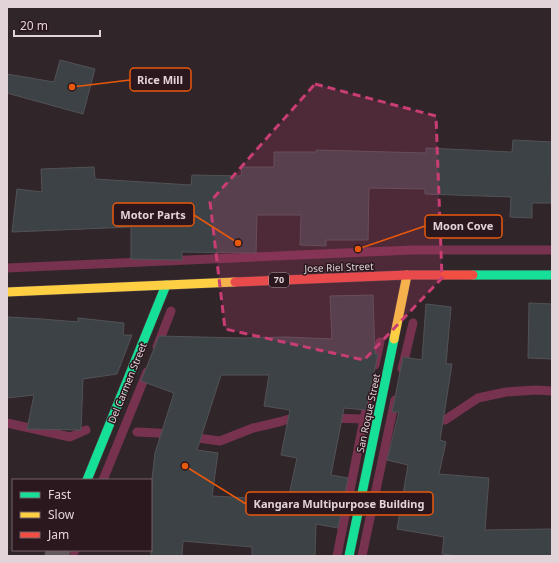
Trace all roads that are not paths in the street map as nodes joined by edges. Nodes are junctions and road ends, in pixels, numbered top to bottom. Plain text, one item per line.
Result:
1 (407, 275) junction
2 (552, 275) edge
3 (166, 285) junction
4 (7, 292) edge
5 (87, 479) edge
6 (349, 556) edge

1 - 2 main road, Jose Riel Street / 70
1 - 3 main road, Jose Riel Street / 70
1 - 6 main road, San Roque Street
3 - 4 main road, Jose Riel Street / 70
3 - 5 main road, Del Carmen Street

